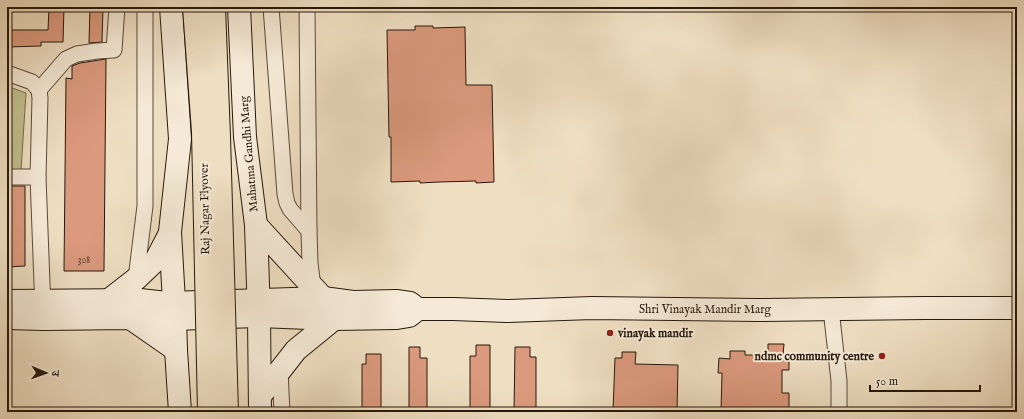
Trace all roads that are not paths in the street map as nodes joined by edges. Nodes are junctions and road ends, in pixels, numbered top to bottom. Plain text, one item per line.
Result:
1 (117, 7) edge
2 (194, 7) edge
3 (214, 7) edge
4 (240, 7) edge
5 (271, 7) edge
6 (307, 7) edge
7 (146, 12) edge
8 (172, 13) edge
9 (7, 73) edge
10 (39, 90) junction
11 (245, 136) junction
12 (180, 139) junction
13 (7, 177) edge
14 (38, 177) junction
15 (256, 225) junction
16 (309, 230) junction
17 (170, 232) junction
18 (136, 279) junction
19 (318, 293) junction
20 (109, 300) junction
21 (7, 301) edge
22 (259, 308) junction
23 (1017, 308) edge
24 (418, 309) junction
25 (831, 309) junction
26 (43, 310) junction
27 (175, 311) junction
28 (7, 318) edge
29 (130, 318) junction
30 (334, 319) junction
31 (176, 350) junction
32 (280, 371) junction
33 (260, 404) edge
34 (180, 412) edge
35 (209, 412) edge
36 (228, 412) edge
37 (282, 412) edge
38 (839, 412) edge

1 - 10 street
2 - 35 main road, Raj Nagar Flyover, bridge
3 - 36 main road, Raj Nagar Flyover, bridge
4 - 11 street, Mahatma Gandhi Marg
5 - 16 street
6 - 16 street
7 - 8 street
7 - 18 street
8 - 12 street
9 - 10 street
10 - 14 street
11 - 12 street
11 - 15 street, Mahatma Gandhi Marg
12 - 17 street
13 - 14 street
14 - 26 street
15 - 19 street
15 - 22 street, Mahatma Gandhi Marg
16 - 19 street
17 - 18 street
17 - 27 street
18 - 20 street
19 - 22 street, Shri Vinayak Mandir Marg
19 - 24 street, Shri Vinayak Mandir Marg
20 - 26 street
20 - 27 street
21 - 26 street
22 - 27 street
22 - 30 street
22 - 33 street, Mahatma Gandhi Marg
23 - 25 street, Shri Vinayak Mandir Marg
24 - 25 street, Shri Vinayak Mandir Marg
24 - 30 street
25 - 38 street
26 - 28 street
26 - 29 street
27 - 29 street
27 - 31 street
29 - 31 street
30 - 32 street
31 - 34 street
32 - 33 street
32 - 37 street

